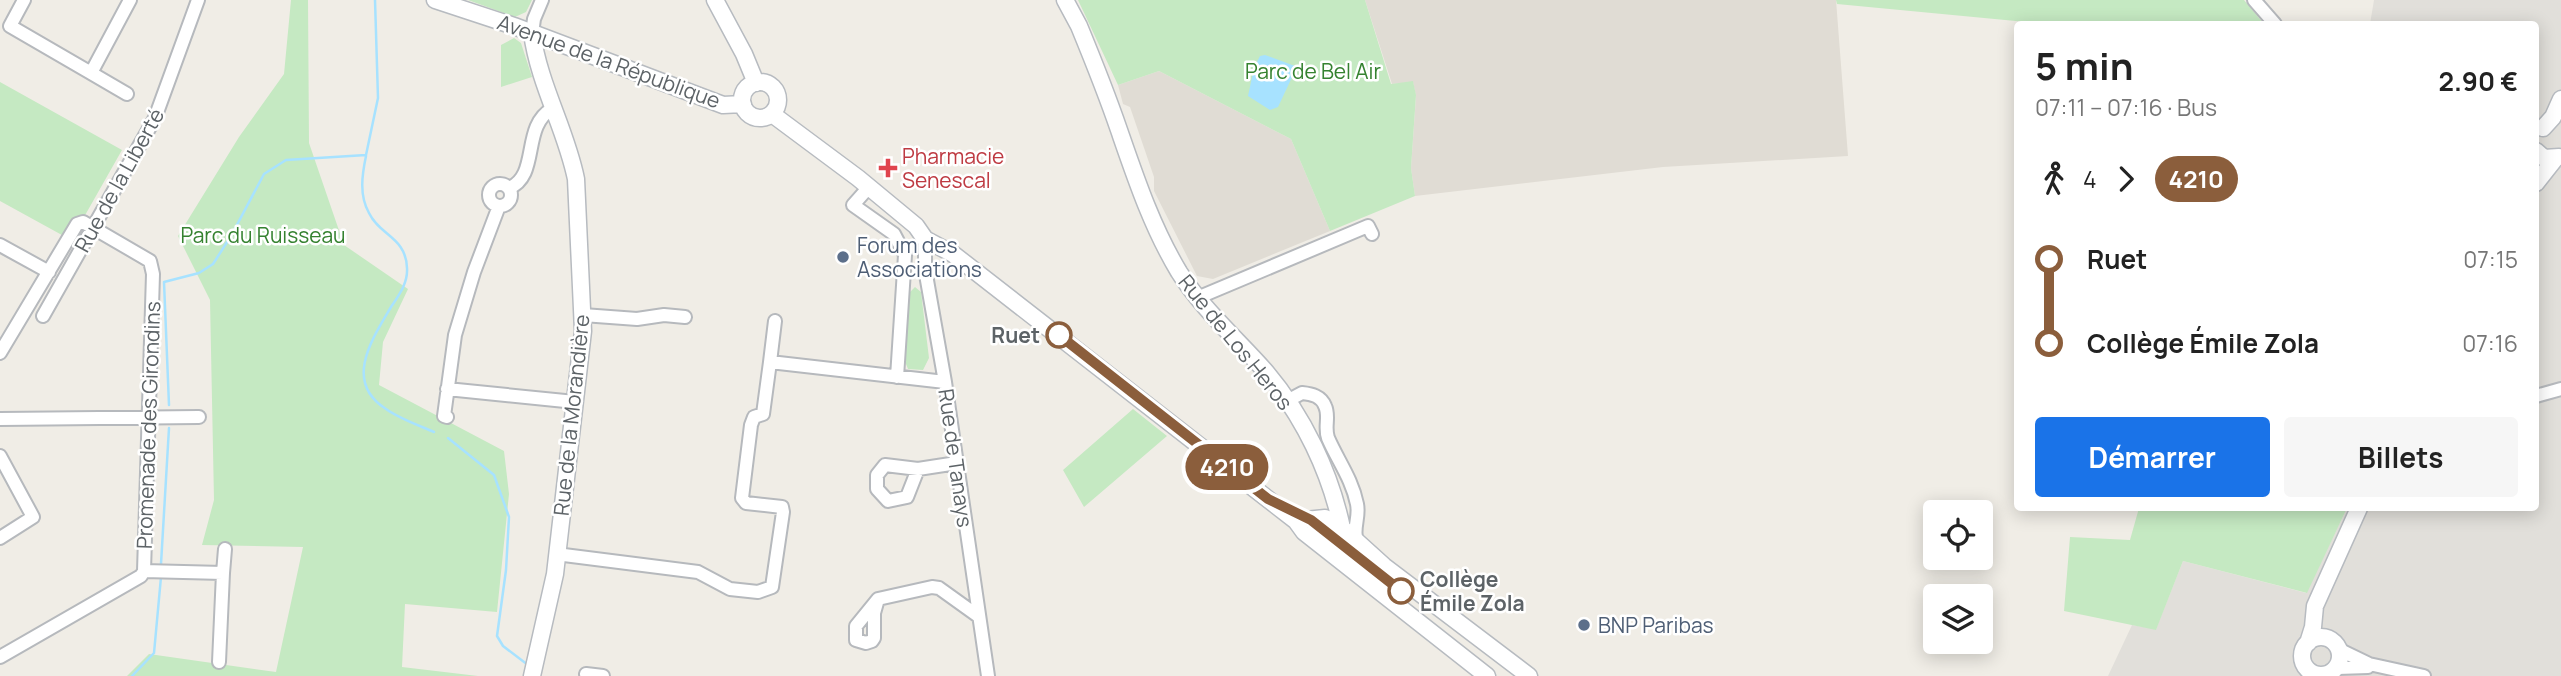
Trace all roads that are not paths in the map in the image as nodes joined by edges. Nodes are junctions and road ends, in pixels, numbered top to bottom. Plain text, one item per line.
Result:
1 (24, 0) edge
2 (130, 0) edge
3 (198, 0) edge
4 (435, 0) edge
5 (542, 0) edge
6 (715, 0) edge
7 (1065, 0) edge
8 (2254, 0) edge
9 (2272, 21) edge
10 (531, 33) junction
11 (91, 73) junction
12 (756, 83) junction
13 (127, 94) dead end
14 (2561, 101) edge
15 (743, 104) junction
16 (552, 110) junction
17 (772, 114) junction
18 (2561, 129) edge
19 (2539, 131) edge
20 (2539, 132) edge
21 (2539, 154) edge
22 (2559, 157) edge
23 (2539, 180) edge
24 (869, 187) junction
25 (94, 228) junction
26 (1372, 234) dead end
27 (925, 239) junction
28 (0, 245) edge
29 (49, 272) junction
30 (1197, 298) junction
31 (583, 315) junction
32 (43, 316) dead end
33 (685, 317) dead end
34 (775, 321) dead end
35 (0, 353) edge
36 (770, 362) junction
37 (897, 377) junction
38 (945, 382) junction
39 (447, 389) junction
40 (2561, 389) edge
41 (2539, 395) edge
42 (1287, 401) junction
43 (575, 402) junction
44 (199, 417) dead end
45 (447, 417) dead end
46 (148, 418) junction
47 (0, 419) edge
48 (0, 456) edge
49 (957, 463) junction
50 (918, 469) dead end
51 (1335, 494) junction
52 (2358, 511) edge
53 (1318, 517) junction
54 (1296, 521) junction
55 (1342, 528) junction
56 (0, 538) edge
57 (1357, 542) junction
58 (225, 549) dead end
59 (556, 554) junction
60 (1332, 554) junction
61 (144, 571) junction
62 (223, 573) junction
63 (2320, 593) junction
64 (878, 599) dead end
65 (978, 616) junction
66 (2308, 643) junction
67 (2336, 645) junction
68 (0, 657) edge
69 (219, 662) dead end
70 (2382, 668) junction
71 (2304, 671) edge
72 (2330, 673) edge
73 (586, 674) dead end
74 (532, 676) edge
75 (603, 676) edge
76 (988, 676) edge
77 (1487, 676) edge
78 (1529, 676) edge
79 (2424, 676) edge

1 - 11 street
2 - 11 street
3 - 25 street, Rue de la Liberté
4 - 10 street, Avenue de la République
5 - 10 street
6 - 12 street
7 - 30 street, Rue de Los Heros
8 - 9 street
10 - 15 street, Avenue de la République
10 - 16 street, Rue de la Morandière
11 - 13 street
12 - 15 street
12 - 17 street
14 - 18 street
14 - 19 street
15 - 17 street
16 - 31 street, Rue de la Morandière
16 - 39 street
17 - 24 street
18 - 20 street
21 - 22 street
22 - 23 street
24 - 27 street
24 - 37 street
25 - 29 street
25 - 32 street, Rue de la Liberté
25 - 46 street, Promenade des Girondins
26 - 30 street
27 - 38 street, Rue de Tanays
27 - 54 street
28 - 29 street
29 - 35 street
30 - 42 street, Rue de Los Heros
31 - 33 street
31 - 43 street, Rue de la Morandière
34 - 36 street
36 - 37 street
36 - 59 street
37 - 38 street
38 - 49 street, Rue de Tanays
39 - 43 street
39 - 45 street
40 - 41 street
42 - 51 street, Rue de Los Heros
42 - 57 street
43 - 59 street, Rue de la Morandière
44 - 46 street
46 - 47 street
46 - 61 street, Promenade des Girondins
48 - 56 street
49 - 50 street
49 - 65 street, Rue de Tanays
51 - 53 street
51 - 55 street, Rue de Los Heros
52 - 63 street
53 - 54 street
53 - 55 street
54 - 60 street
55 - 57 street
57 - 60 street
57 - 78 street
58 - 62 street
59 - 74 street, Rue de la Morandière
60 - 77 street
61 - 62 street
61 - 68 street, Promenade des Girondins
62 - 69 street
63 - 66 street
63 - 67 street
64 - 65 street
65 - 76 street, Rue de Tanays
66 - 67 street
66 - 71 street
67 - 70 street
67 - 72 street
70 - 72 street
70 - 79 street
71 - 72 street
73 - 75 street

